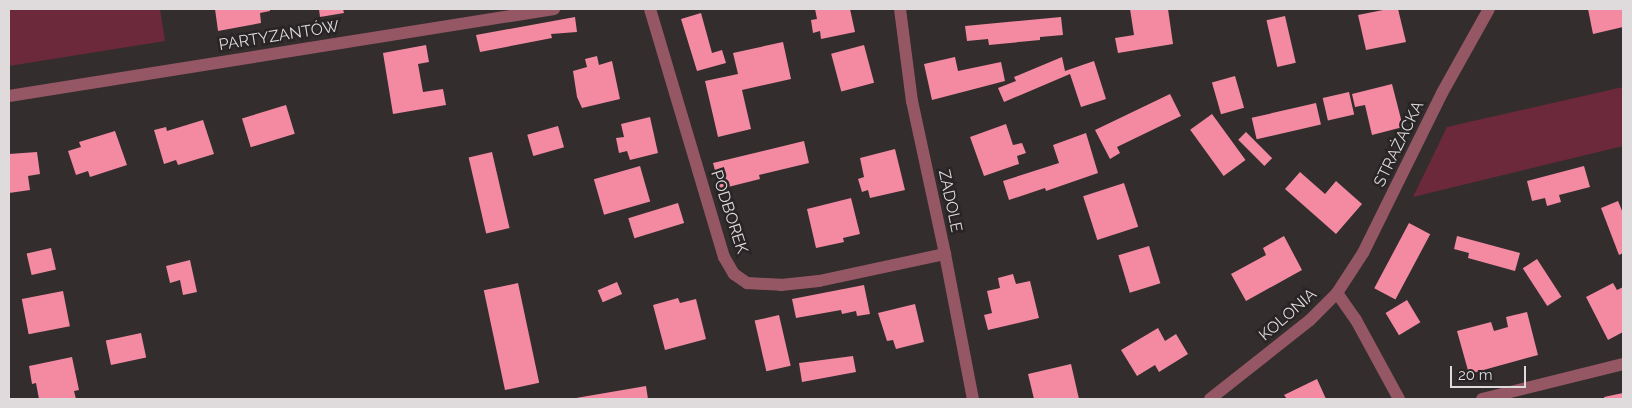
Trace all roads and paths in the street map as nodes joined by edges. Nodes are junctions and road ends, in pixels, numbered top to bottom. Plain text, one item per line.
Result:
1 (554, 9) edge
2 (650, 9) edge
3 (900, 9) edge
4 (1489, 9) edge
5 (9, 96) edge
6 (945, 254) junction
7 (1337, 293) junction
8 (1623, 364) edge
9 (973, 399) edge
10 (1210, 399) edge
11 (1399, 399) edge
12 (1482, 399) edge

1 - 5 street, PARTYZANTÓW
2 - 6 street, PODBOREK
3 - 6 street, ZADOLE
4 - 7 street, STRAŻACKA
6 - 9 street, ZADOLE
7 - 10 street, KOLONIA
7 - 11 street, KOLONIA
8 - 12 street

